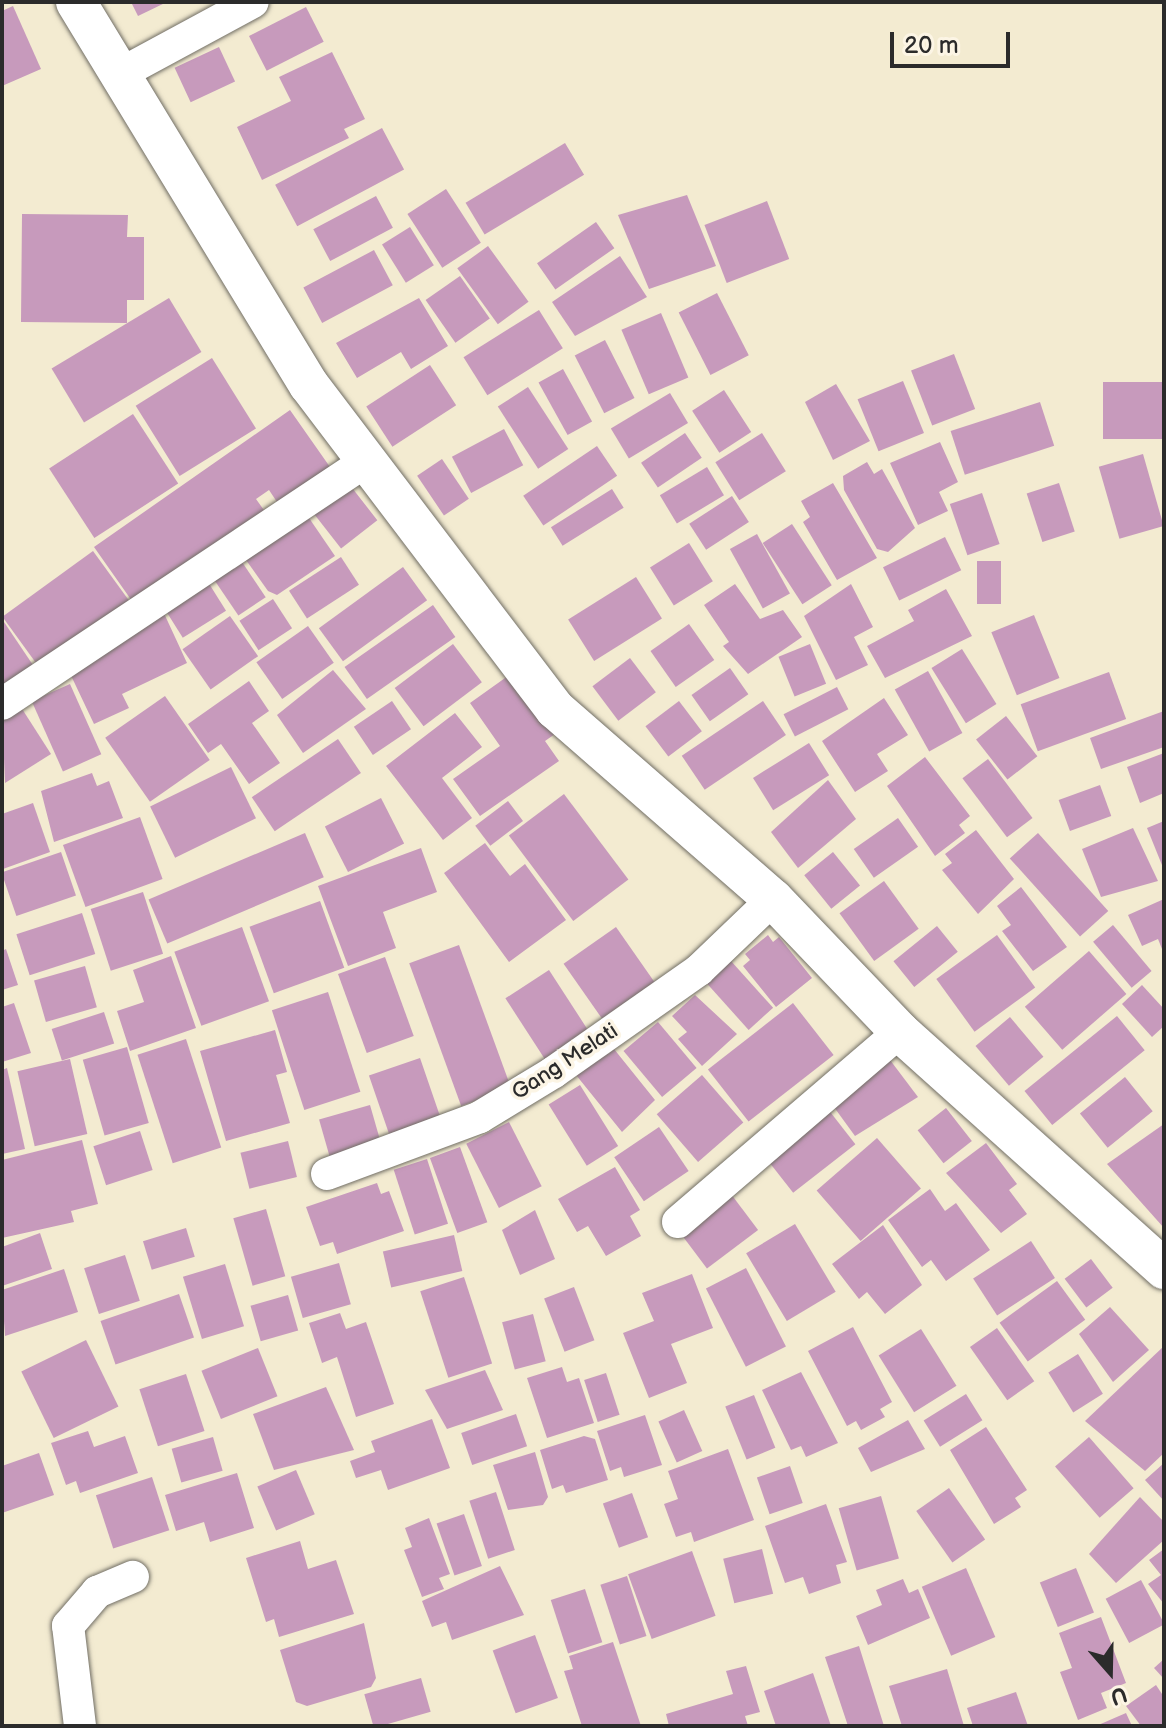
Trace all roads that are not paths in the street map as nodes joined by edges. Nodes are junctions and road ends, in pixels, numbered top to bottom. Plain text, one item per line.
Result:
1 (76, 2) edge
2 (253, 2) edge
3 (118, 75) junction
4 (363, 463) junction
5 (2, 704) edge
6 (773, 899) junction
7 (900, 1032) junction
8 (327, 1174) dead end
9 (678, 1222) dead end
10 (1164, 1269) edge
11 (133, 1577) dead end
12 (80, 1726) edge

1 - 3 street
2 - 3 street
3 - 4 street
4 - 5 street
4 - 6 street
6 - 7 street
6 - 8 street, Gang Melati
7 - 9 street
7 - 10 street
11 - 12 street

